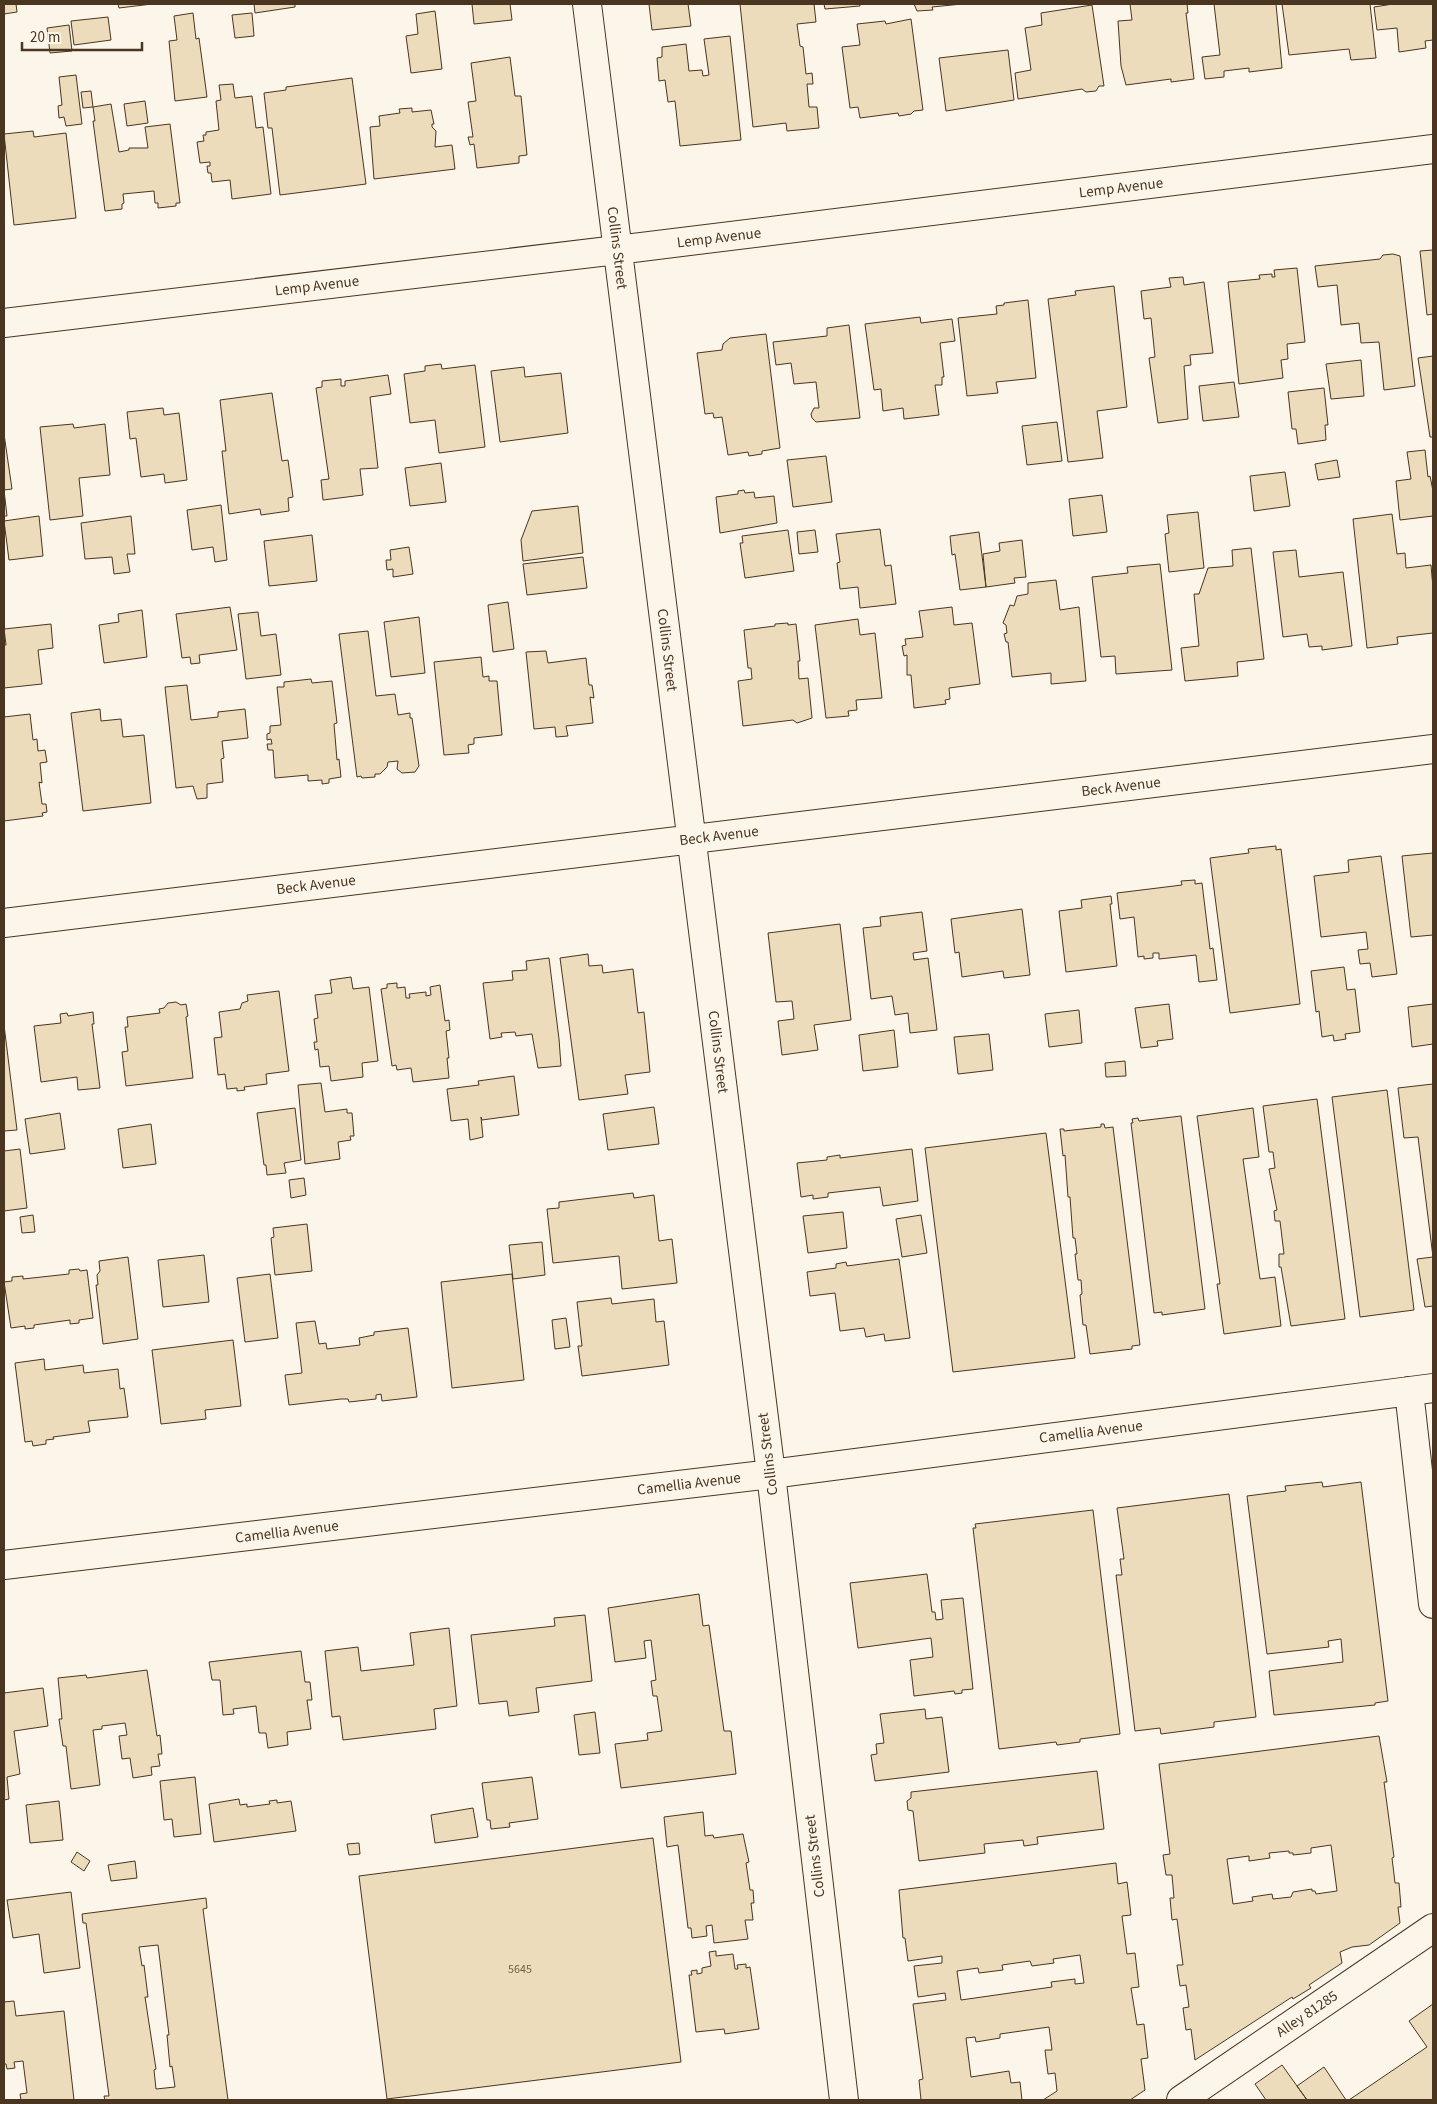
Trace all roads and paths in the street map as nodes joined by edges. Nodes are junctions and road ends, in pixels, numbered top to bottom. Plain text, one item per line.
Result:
1 (587, 4) edge
2 (1433, 149) edge
3 (617, 250) junction
4 (4, 323) edge
5 (1433, 749) edge
6 (690, 840) junction
7 (4, 922) edge
8 (1421, 1389) edge
9 (771, 1474) junction
10 (4, 1565) edge
11 (1433, 1604) edge
12 (1433, 1928) edge
13 (844, 2100) edge
14 (1181, 2100) edge

1 - 3 street, Collins Street
2 - 3 street, Lemp Avenue
3 - 4 street, Lemp Avenue
3 - 6 street, Collins Street
5 - 6 street, Beck Avenue
6 - 7 street, Beck Avenue
6 - 9 street, Collins Street
8 - 9 street, Camellia Avenue
8 - 11 street
9 - 10 street, Camellia Avenue
9 - 13 street, Collins Street
12 - 14 street, Alley 81285

